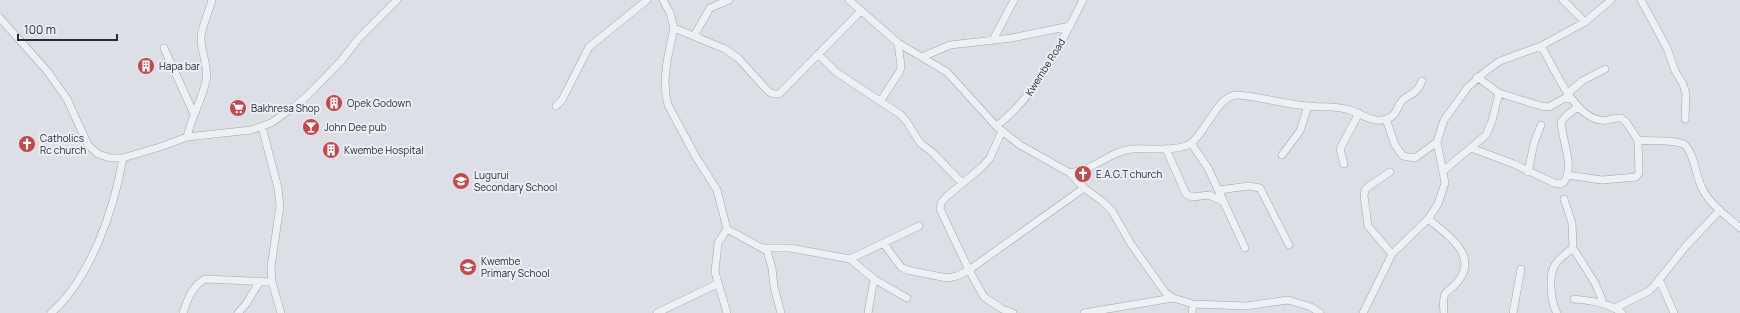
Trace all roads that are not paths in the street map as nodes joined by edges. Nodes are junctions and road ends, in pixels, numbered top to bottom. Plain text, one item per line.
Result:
1 (212, 0) edge
2 (397, 0) edge
3 (647, 0) edge
4 (663, 0) edge
5 (729, 0) edge
6 (849, 0) edge
7 (1014, 0) edge
8 (1083, 0) edge
9 (1563, 0) edge
10 (1611, 0) edge
11 (1641, 0) edge
12 (861, 11) junction
13 (0, 18) edge
14 (1585, 22) junction
15 (1070, 26) junction
16 (674, 28) junction
17 (694, 36) junction
18 (993, 40) junction
19 (898, 43) junction
20 (1541, 46) junction
21 (164, 48) dead end
22 (819, 55) junction
23 (922, 57) junction
24 (1604, 69) dead end
25 (1477, 77) junction
26 (1422, 81) dead end
27 (1499, 93) junction
28 (1569, 97) junction
29 (881, 100) junction
30 (556, 106) dead end
31 (1308, 106) junction
32 (1578, 107) junction
33 (1359, 113) junction
34 (194, 114) junction
35 (1685, 119) dead end
36 (1386, 120) junction
37 (1541, 125) dead end
38 (996, 126) junction
39 (262, 127) junction
40 (1002, 131) junction
41 (187, 137) junction
42 (1638, 140) junction
43 (1437, 142) junction
44 (1191, 144) junction
45 (1470, 148) junction
46 (1166, 149) junction
47 (1282, 155) dead end
48 (123, 158) junction
49 (1344, 164) dead end
50 (1443, 171) junction
51 (1390, 172) dead end
52 (1528, 172) junction
53 (1070, 173) junction
54 (1567, 175) junction
55 (962, 184) junction
56 (1084, 188) junction
57 (1219, 190) junction
58 (1564, 199) dead end
59 (1224, 202) junction
60 (1720, 210) junction
61 (1428, 219) junction
62 (919, 226) dead end
63 (727, 228) junction
64 (1740, 228) edge
65 (884, 244) junction
66 (1289, 245) dead end
67 (763, 248) junction
68 (1246, 248) dead end
69 (1573, 248) junction
70 (1392, 254) junction
71 (850, 259) junction
72 (1521, 269) dead end
73 (969, 270) junction
74 (874, 278) junction
75 (1659, 280) junction
76 (260, 281) junction
77 (272, 282) junction
78 (717, 284) junction
79 (907, 298) dead end
80 (1173, 298) junction
81 (1574, 299) dead end
82 (1603, 302) junction
83 (1193, 304) junction
84 (1615, 308) junction
85 (1246, 309) edge
86 (51, 313) edge
87 (183, 313) edge
88 (238, 313) edge
89 (281, 313) edge
90 (657, 313) edge
91 (726, 313) edge
92 (781, 313) edge
93 (868, 313) edge
94 (1013, 313) edge
95 (1084, 313) edge
96 (1192, 313) edge
97 (1320, 313) edge
98 (1363, 313) edge
99 (1444, 313) edge
100 (1513, 313) edge
101 (1558, 313) edge
102 (1622, 313) edge
103 (1674, 313) edge

1 - 34 street
2 - 39 street
3 - 30 street
4 - 16 street
5 - 17 street
6 - 12 street
7 - 18 street
8 - 15 street, Kwembe Road
9 - 14 street
10 - 14 street
11 - 35 street
12 - 19 street
12 - 22 street
13 - 48 street
14 - 20 street
15 - 18 street
15 - 38 street, Kwembe Road
16 - 17 street
16 - 63 street
17 - 22 street
18 - 23 street
19 - 23 street
19 - 29 street
20 - 25 street
20 - 28 street
21 - 34 street
22 - 29 street
23 - 38 street
24 - 28 street
25 - 27 street
25 - 43 street
26 - 36 street
27 - 28 street
27 - 45 street
28 - 32 street
29 - 55 street
31 - 33 street
31 - 44 street
31 - 47 street
32 - 42 street
32 - 54 street
33 - 36 street
33 - 49 street
34 - 41 street
36 - 43 street
37 - 52 street
38 - 40 street
39 - 41 street
39 - 77 street
40 - 53 street
40 - 55 street
41 - 48 street
42 - 54 street
42 - 60 street
43 - 50 street
44 - 46 street
44 - 57 street
45 - 50 street
45 - 52 street
46 - 53 street
46 - 59 street
48 - 86 street
50 - 61 street
51 - 70 street
52 - 54 street
53 - 56 street
55 - 73 street
56 - 73 street
56 - 80 street
57 - 59 street
57 - 66 street
58 - 69 street
59 - 68 street
60 - 64 street
60 - 75 street
61 - 70 street
61 - 99 street
62 - 65 street
63 - 67 street
63 - 78 street
65 - 71 street
65 - 73 street
67 - 71 street
67 - 92 street
69 - 82 street
69 - 101 street
70 - 98 street
71 - 74 street
72 - 100 street
73 - 94 street
74 - 79 street
74 - 93 street
75 - 84 street
75 - 103 street
76 - 77 street
76 - 87 street
76 - 88 street
77 - 89 street
78 - 90 street
78 - 91 street
80 - 83 street
80 - 95 street
81 - 82 street
82 - 84 street
83 - 85 street
83 - 96 street
84 - 102 street
85 - 97 street

